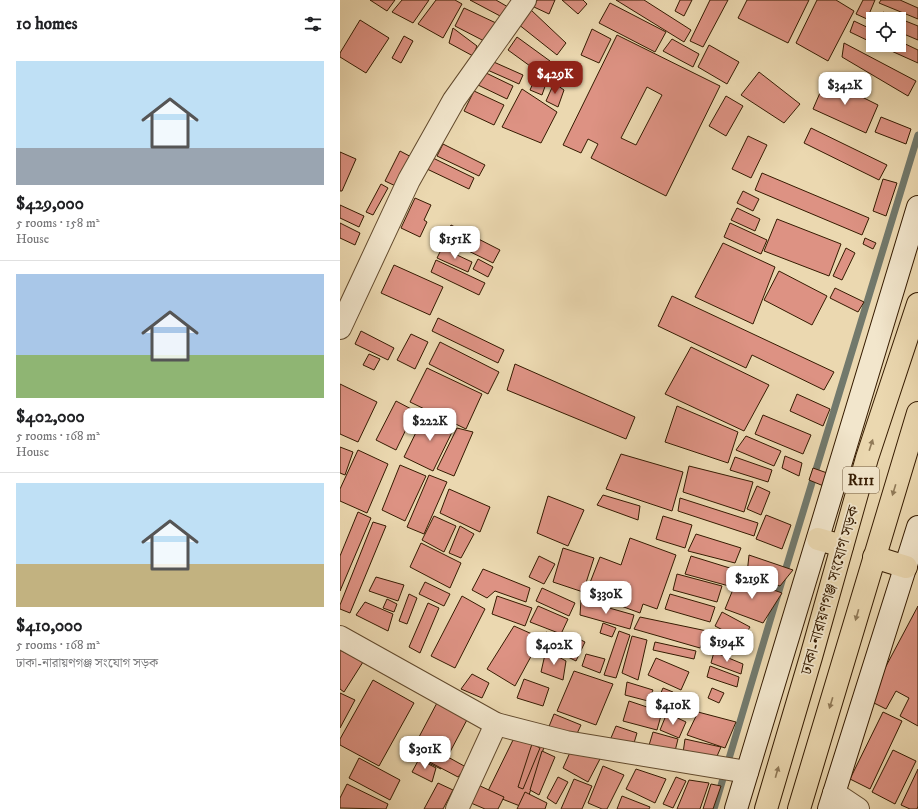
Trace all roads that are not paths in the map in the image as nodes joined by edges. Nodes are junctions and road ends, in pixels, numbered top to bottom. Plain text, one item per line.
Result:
1 (525, 0) edge
2 (918, 207) edge
3 (918, 304) edge
4 (340, 328) edge
5 (918, 413) edge
6 (918, 527) edge
7 (818, 539) junction
8 (842, 546) junction
9 (874, 557) junction
10 (906, 567) junction
11 (340, 638) edge
12 (496, 724) junction
13 (747, 772) junction
14 (831, 801) edge
15 (457, 809) edge
16 (736, 809) edge
17 (766, 809) edge
18 (799, 809) edge
19 (858, 809) edge

1 - 4 street
2 - 7 street
8 -> 3 main road, ঢাকা-নারায়ণগঞ্জ সংযোগ সড়ক / R111
5 -> 9 main road, ঢাকা-নারায়ণগঞ্জ সংযোগ সড়ক / R111
6 - 10 street
7 - 8 main road
7 - 13 street
17 -> 8 main road, ঢাকা-নারায়ণগঞ্জ সংযোগ সড়ক / R111
9 - 10 main road
9 -> 18 main road, ঢাকা-নারায়ণগঞ্জ সংযোগ সড়ক / R111
10 - 14 street
11 - 12 street
12 - 13 street
12 - 15 street
13 - 16 street
14 - 19 street

